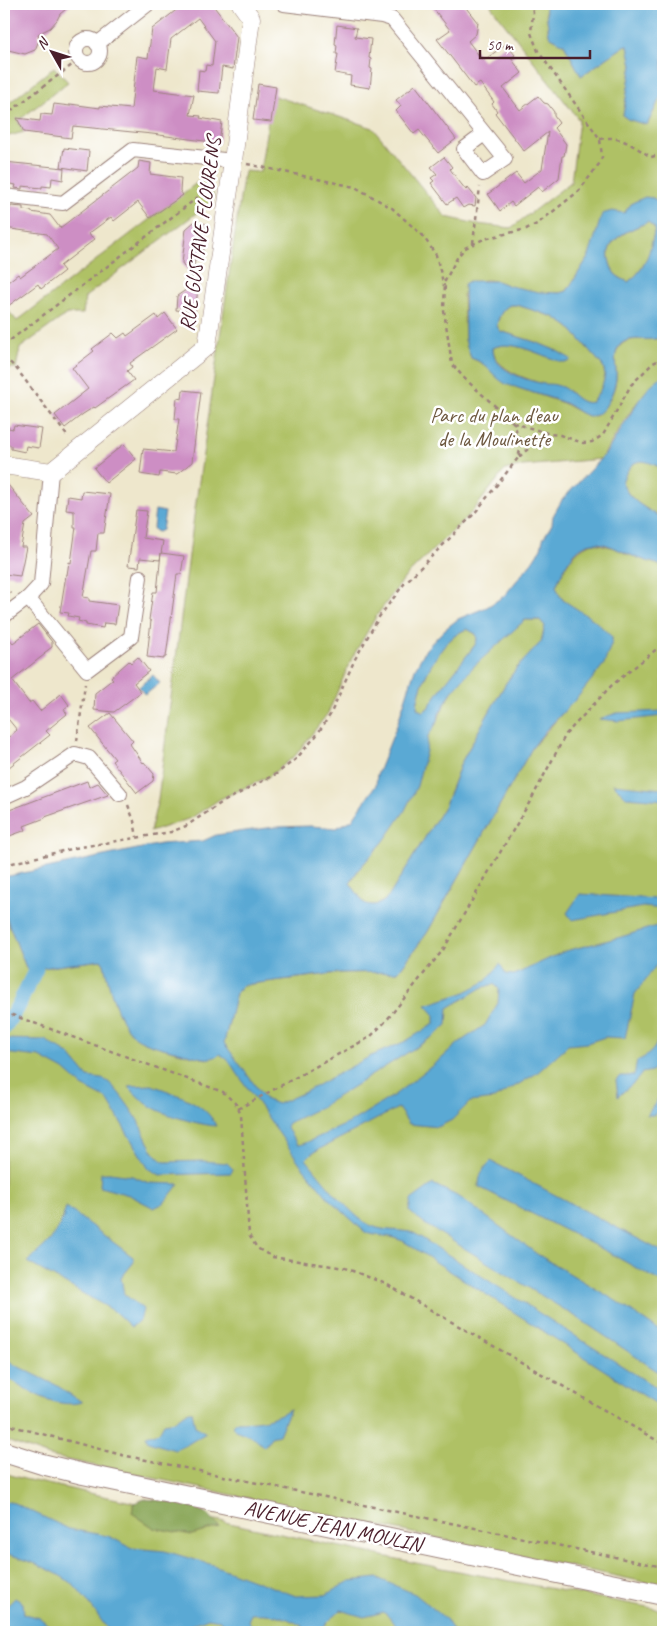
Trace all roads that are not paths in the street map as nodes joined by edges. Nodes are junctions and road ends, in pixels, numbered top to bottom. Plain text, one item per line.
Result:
1 (148, 4) edge
2 (241, 4) edge
3 (284, 4) edge
4 (80, 59) road end
5 (484, 134) junction
6 (229, 161) junction
7 (4, 196) edge
8 (4, 465) edge
9 (52, 472) junction
10 (140, 577) dead end
11 (28, 598) junction
12 (4, 616) edge
13 (120, 794) road end
14 (4, 796) edge
15 (4, 1452) edge
16 (663, 1595) edge

1 - 4 street
2 - 6 street, RUE GUSTAVE FLOURENS
3 - 5 street
5 - 5 street
6 - 7 street
6 - 9 street, RUE GUSTAVE FLOURENS
8 - 9 street
9 - 11 street
10 - 11 street
11 - 12 street
13 - 14 street
15 - 16 main road, AVENUE JEAN MOULIN

